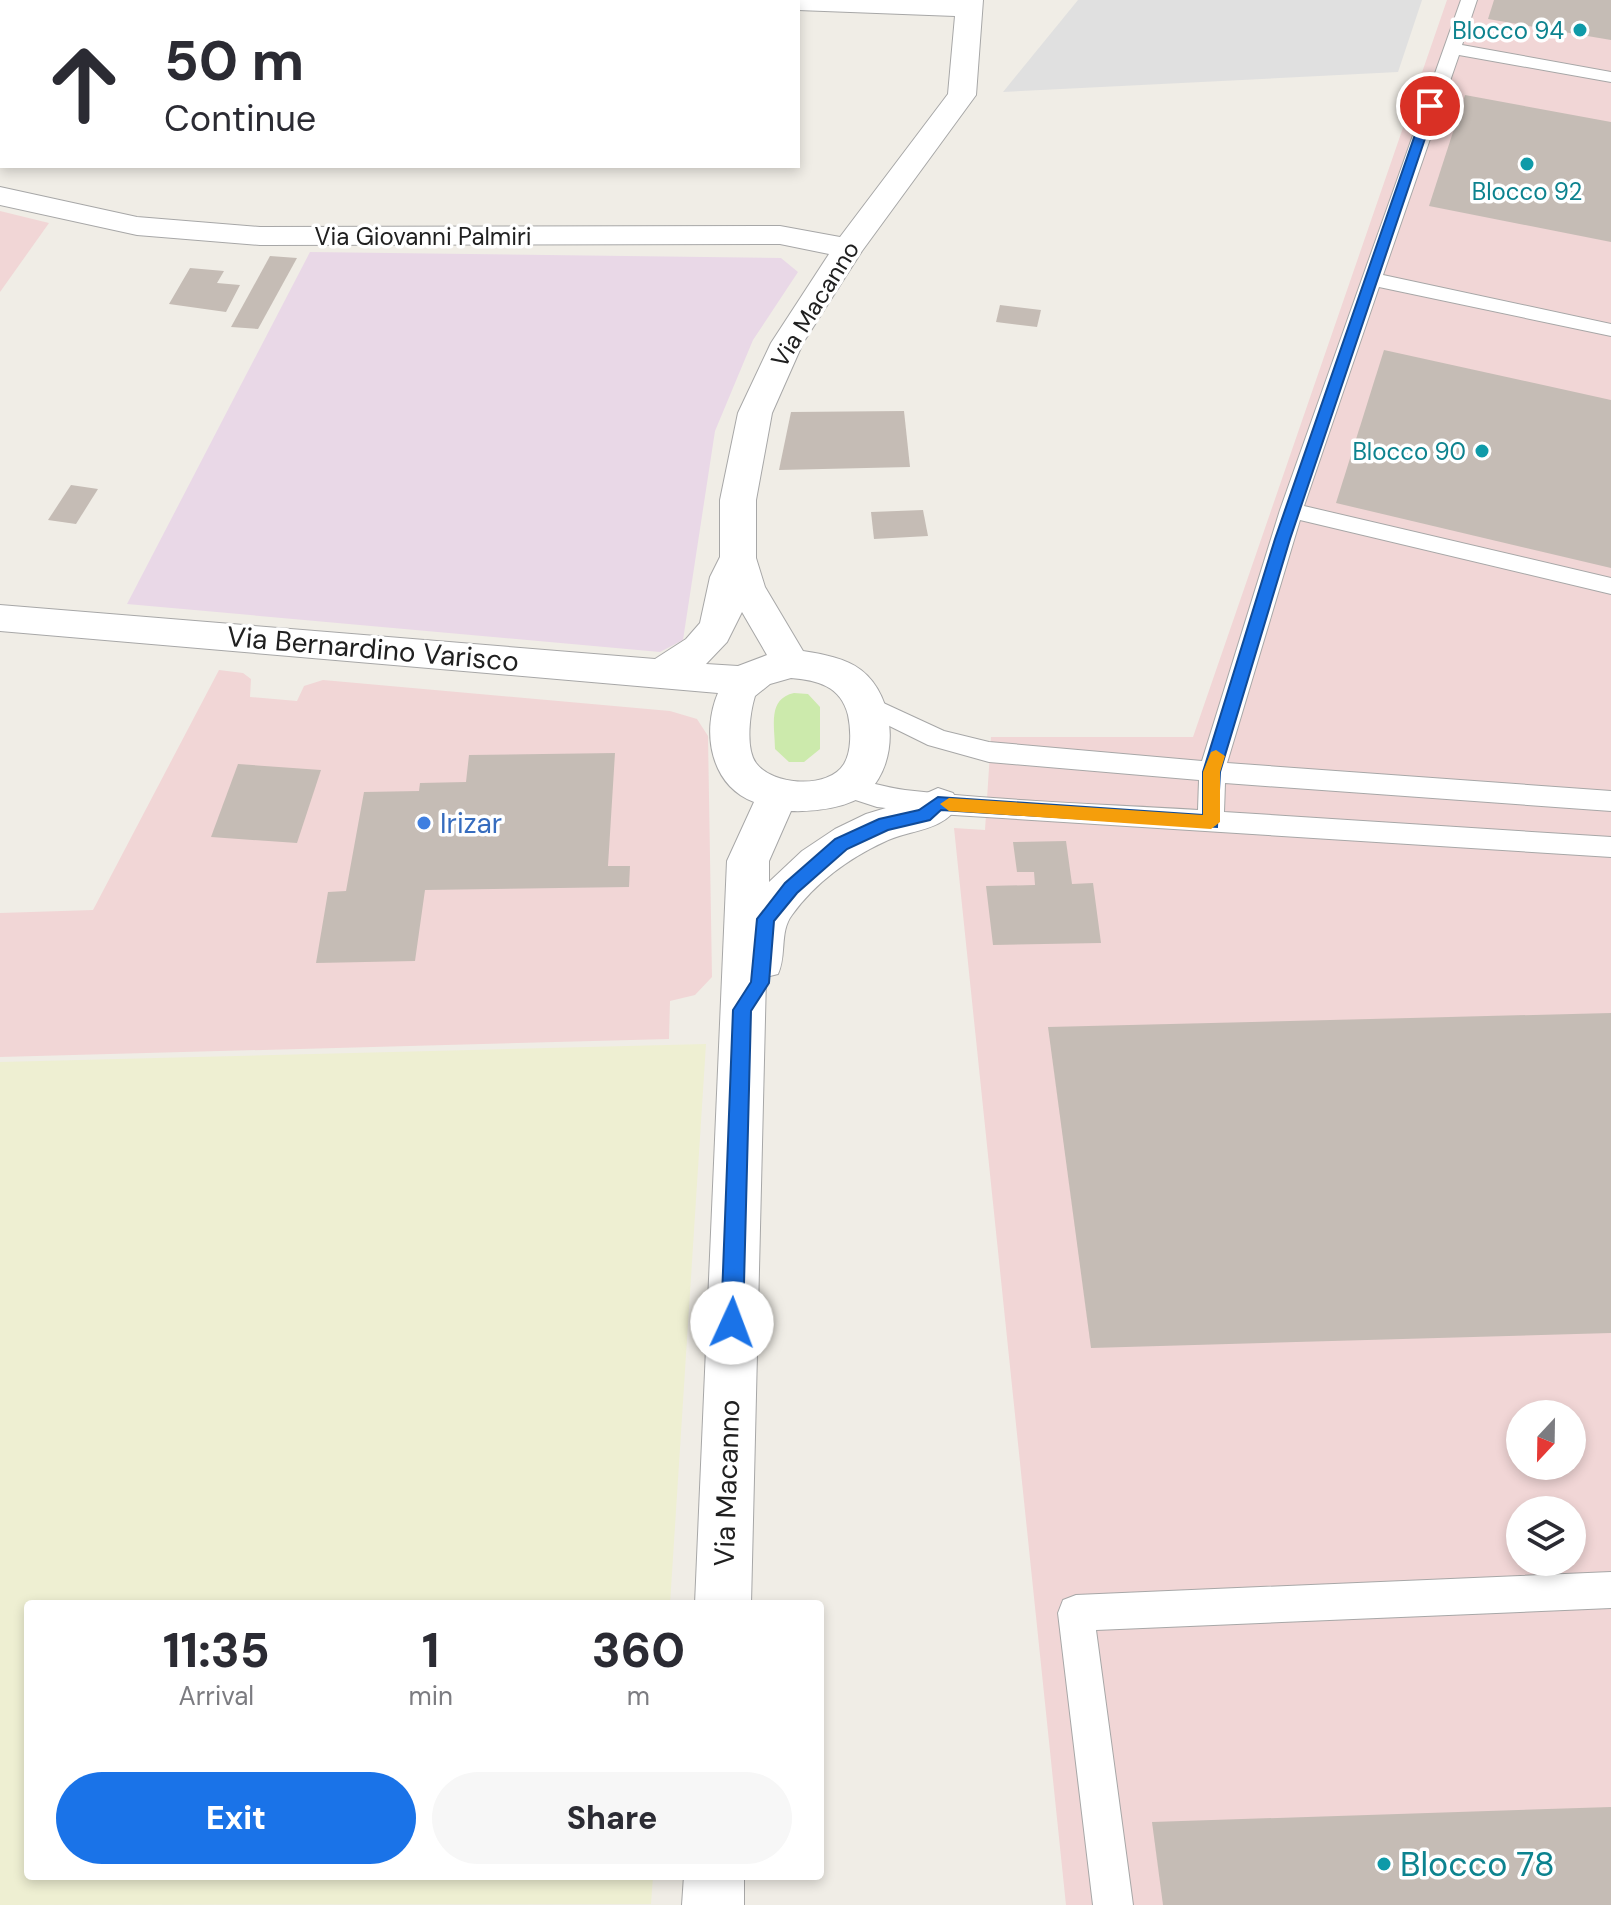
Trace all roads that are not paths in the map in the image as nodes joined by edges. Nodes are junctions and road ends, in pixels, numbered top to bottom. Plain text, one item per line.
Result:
1 (1469, 0) edge
2 (800, 2) edge
3 (969, 4) edge
4 (1450, 48) junction
5 (1611, 77) edge
6 (0, 196) edge
7 (848, 248) junction
8 (1371, 279) junction
9 (1611, 330) edge
10 (1291, 510) junction
11 (738, 558) junction
12 (1611, 586) edge
13 (0, 618) edge
14 (791, 664) junction
15 (662, 673) junction
16 (746, 681) junction
17 (866, 704) junction
18 (1212, 772) junction
19 (843, 786) junction
20 (779, 793) junction
21 (1611, 801) edge
22 (938, 804) junction
23 (1211, 822) junction
24 (1611, 847) edge
25 (742, 1010) junction
26 (1611, 1590) edge
27 (723, 1600) edge
28 (714, 1880) edge
29 (713, 1905) edge
30 (1113, 1905) edge

1 - 4 lane
2 - 3 street, Via Macanno
3 - 7 street, Via Macanno
4 - 5 lane
4 - 8 lane
6 - 7 street, Via Giovanni Palmiri
7 - 11 street, Via Macanno
8 - 9 lane
8 - 10 lane
10 - 12 lane
10 - 18 lane
11 - 14 street, Via Macanno
11 - 15 street
13 - 15 street, Via Bernardino Varisco
14 - 16 street
14 - 17 street
15 - 16 street, Via Bernardino Varisco
16 - 20 street
17 - 18 lane
17 - 19 street
18 - 21 lane
18 - 23 lane
19 - 20 street
19 - 22 lane
20 - 25 street, Via Macanno
22 - 23 lane
22 - 25 street
23 - 24 lane
25 - 27 street, Via Macanno
26 - 30 lane
28 - 29 street

